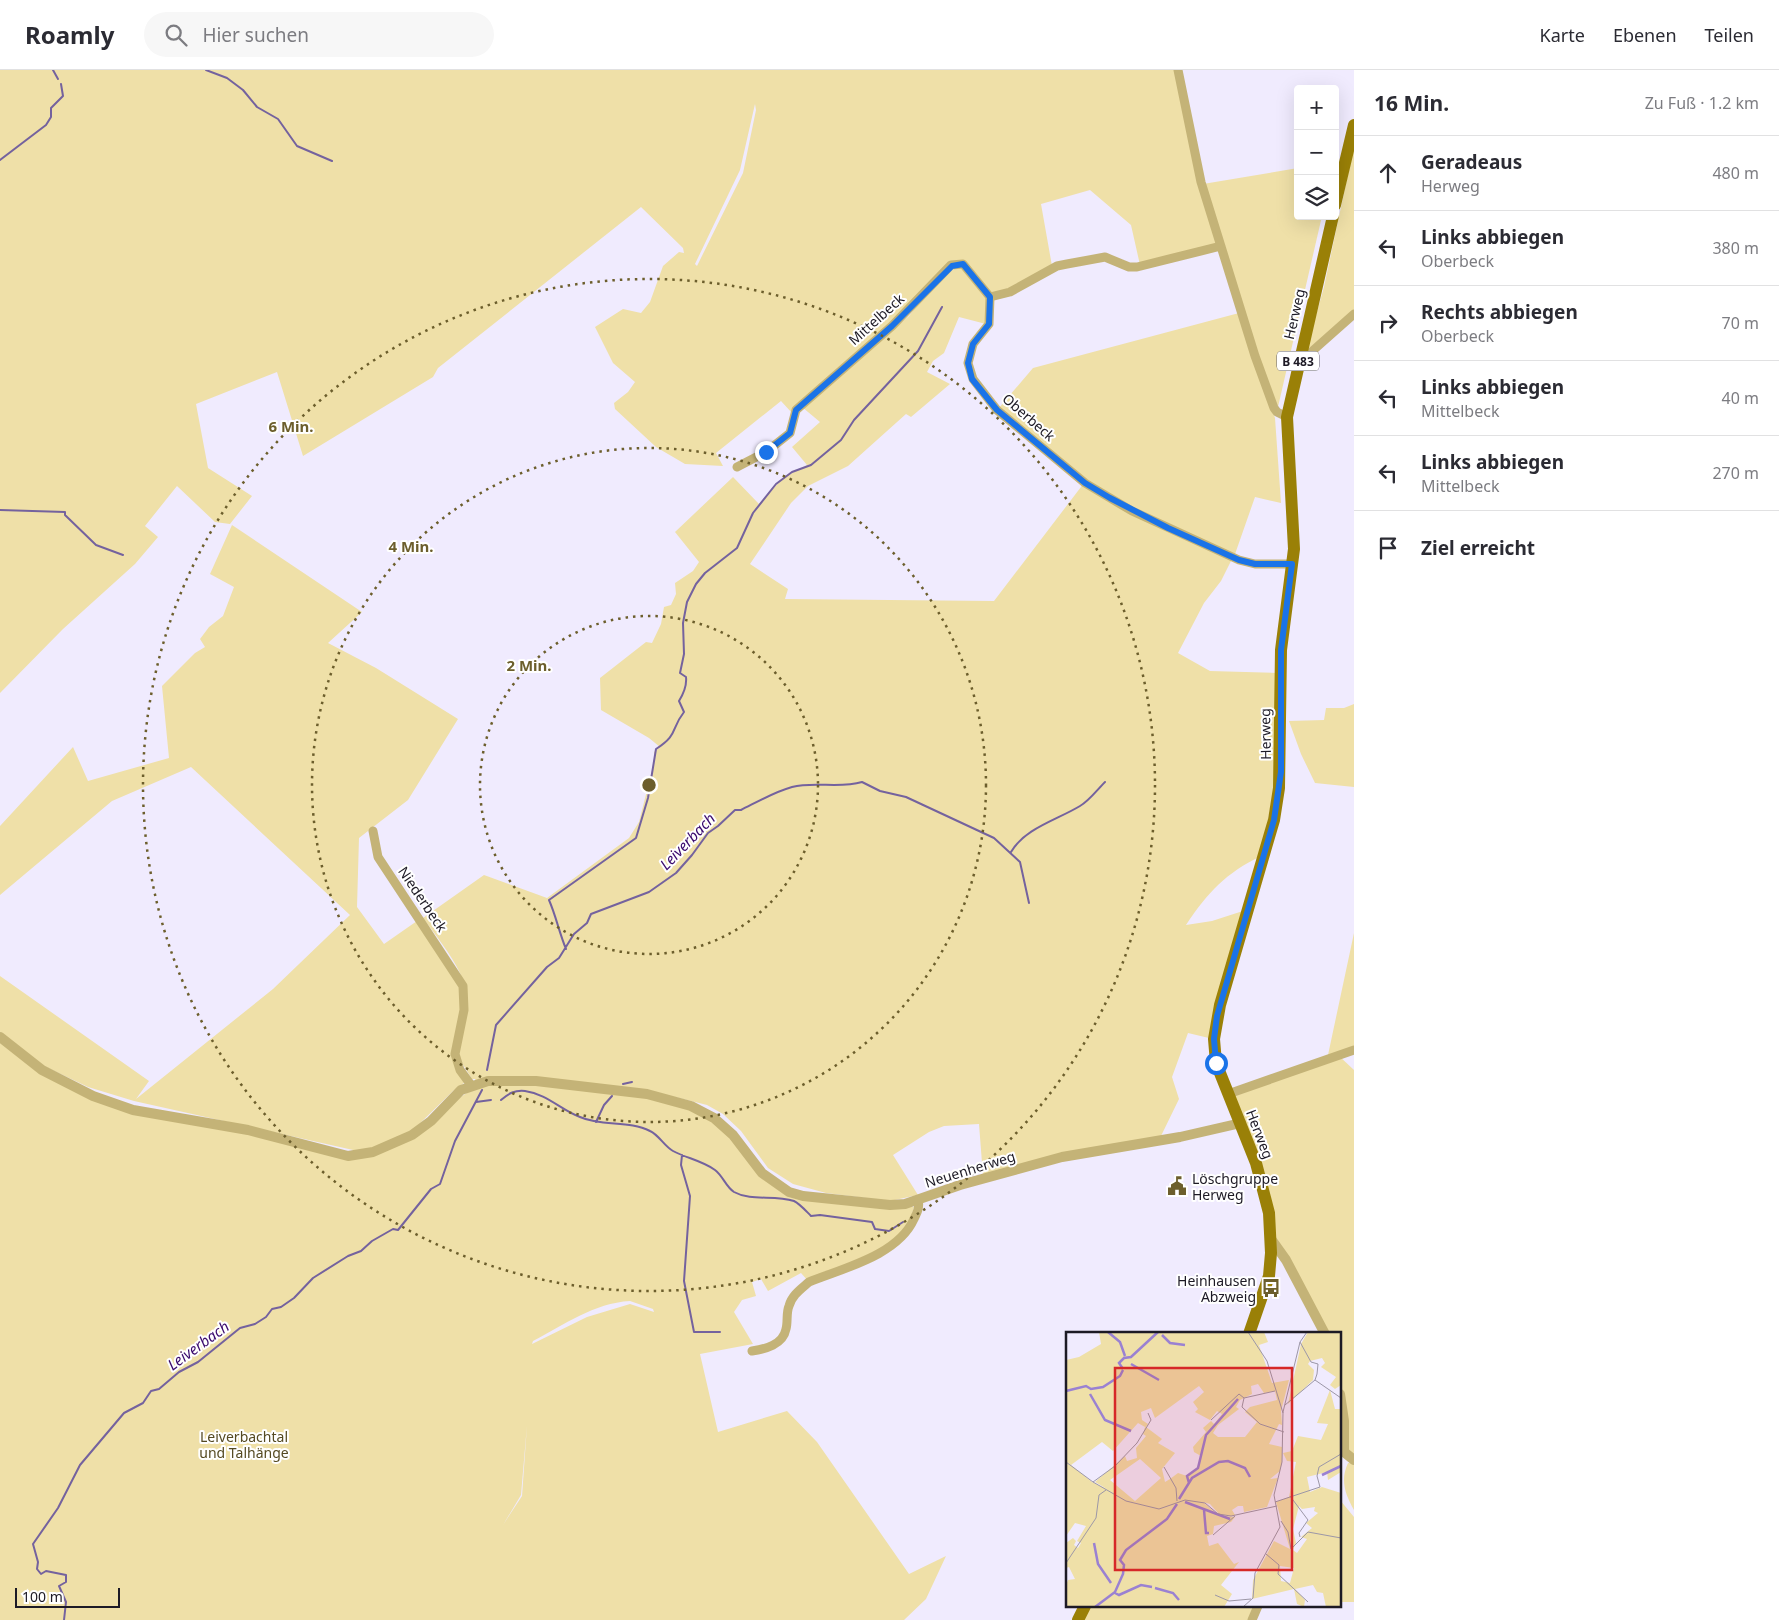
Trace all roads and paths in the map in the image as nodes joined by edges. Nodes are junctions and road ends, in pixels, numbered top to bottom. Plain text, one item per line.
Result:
1 (1178, 70) edge
2 (1354, 125) edge
3 (1339, 188) edge
4 (1332, 220) edge
5 (1222, 246) junction
6 (990, 297) junction
7 (1354, 314) edge
8 (1299, 356) junction
9 (1287, 417) junction
10 (737, 467) dead end
11 (1292, 564) junction
12 (373, 831) dead end
13 (0, 1037) edge
14 (1354, 1050) edge
15 (471, 1085) junction
16 (1228, 1094) junction
17 (1241, 1123) junction
18 (918, 1200) junction
19 (1271, 1239) junction
20 (1250, 1332) edge
21 (1324, 1332) edge
22 (752, 1352) dead end
23 (1342, 1408) edge
24 (1354, 1460) edge
25 (1084, 1608) edge
26 (1257, 1608) edge
27 (1078, 1620) edge
28 (1252, 1620) edge

1 - 5 street
2 - 3 main road
4 - 8 main road, Herweg / B 483
5 - 6 street
5 - 9 street
6 - 10 street, Mittelbeck
6 - 11 street, Oberbeck
7 - 8 street
8 - 9 main road, Herweg / B 483
9 - 11 main road, Herweg / B 483
11 - 16 main road, Herweg / B 483
12 - 15 street, Niederbeck
13 - 15 street
14 - 16 street
15 - 18 street
16 - 17 main road, Herweg / B 483
17 - 18 street, Neuenherweg
17 - 19 main road, Herweg / B 483
18 - 22 street, Neuenherweg
19 - 20 main road, B 483
19 - 21 street
23 - 24 street
25 - 27 main road
26 - 28 street

